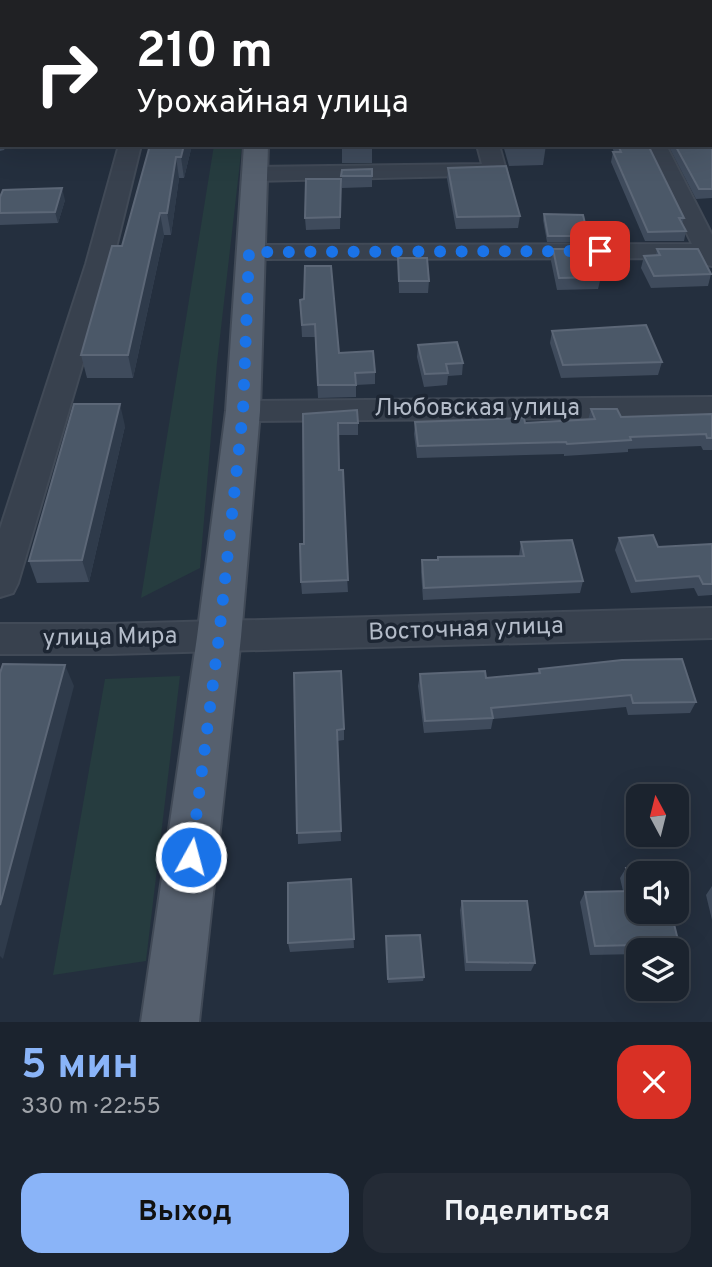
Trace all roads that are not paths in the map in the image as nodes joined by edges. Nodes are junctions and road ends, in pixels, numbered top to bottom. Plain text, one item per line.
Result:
1 (129, 147) edge
2 (489, 147) edge
3 (656, 147) edge
4 (255, 160) edge
5 (249, 252) junction
6 (711, 254) edge
7 (712, 407) edge
8 (243, 411) junction
9 (0, 583) edge
10 (712, 623) edge
11 (219, 636) junction
12 (0, 639) edge
13 (170, 1022) edge

1 - 9 street
2 - 4 street
3 - 6 street
4 - 5 main road
5 - 6 street
5 - 8 main road
7 - 8 street, Любовская улица
8 - 11 main road
10 - 11 street, Восточная улица
11 - 12 street, улица Мира
11 - 13 main road

